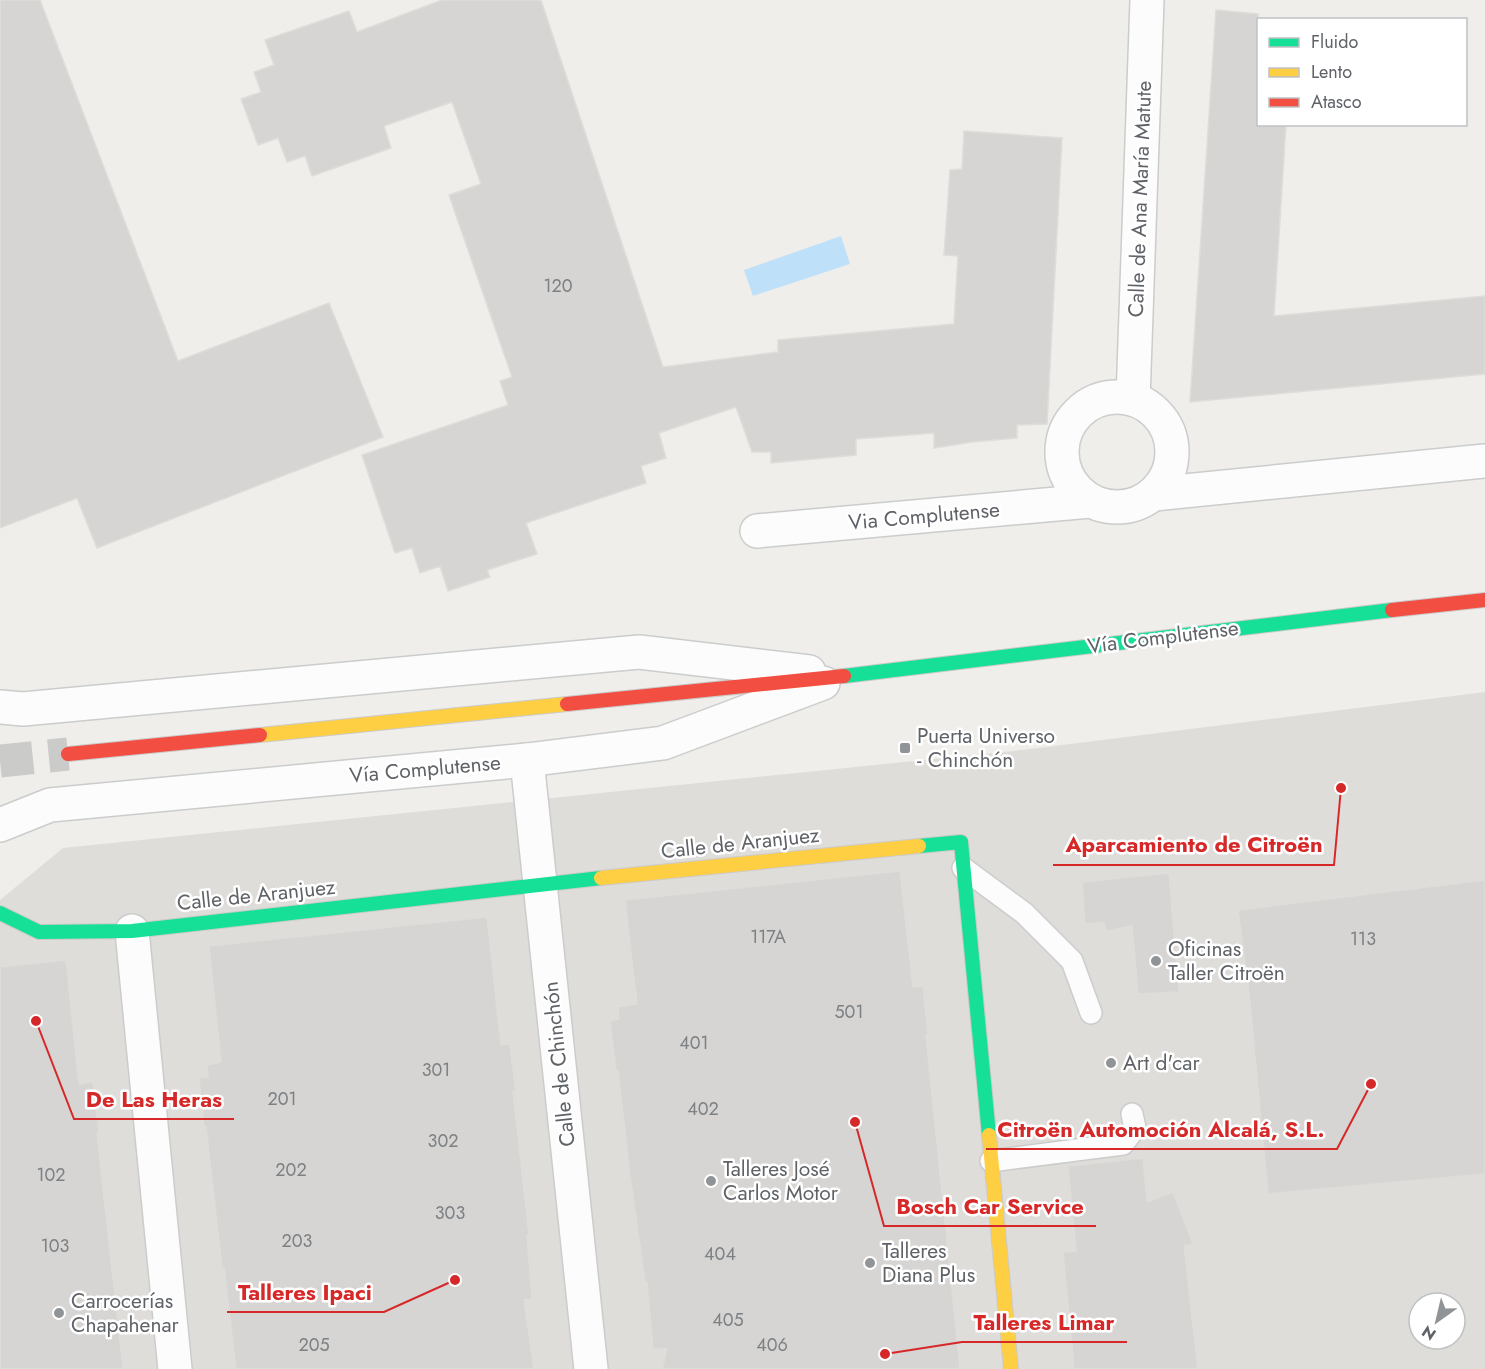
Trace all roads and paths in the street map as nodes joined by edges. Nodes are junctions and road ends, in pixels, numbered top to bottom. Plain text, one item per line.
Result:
1 (1147, 0) edge
2 (1133, 399) junction
3 (1485, 461) edge
4 (1154, 494) junction
5 (1090, 501) junction
6 (757, 531) dead end
7 (1485, 600) edge
8 (841, 676) junction
9 (0, 707) edge
10 (68, 754) tunnel mouth
11 (527, 759) junction
12 (0, 825) edge
13 (963, 868) junction
14 (541, 884) junction
15 (0, 913) edge
16 (132, 931) junction
17 (1091, 1013) dead end
18 (1132, 1113) dead end
19 (991, 1161) junction
20 (176, 1369) edge
21 (591, 1369) edge
22 (1011, 1369) edge

1 - 2 street, Calle de Ana María Matute
2 - 4 street
2 - 5 street
3 - 4 street
4 - 5 street
5 - 6 street, Via Complutense
7 - 8 street, Vía Complutense
8 - 9 street, Vía Complutense
8 - 10 street, Vía Complutense
8 - 11 street, Vía Complutense
11 - 12 street, Vía Complutense
11 - 14 street, Calle de Chinchón
13 - 14 street, Calle de Aranjuez
13 - 17 lane
13 - 19 street, Calle de Aranjuez
14 - 16 street, Calle de Aranjuez
14 - 21 street, Calle de Chinchón
15 - 16 street, Calle de Aranjuez
16 - 20 street
18 - 19 lane
19 - 22 street, Calle de Aranjuez

